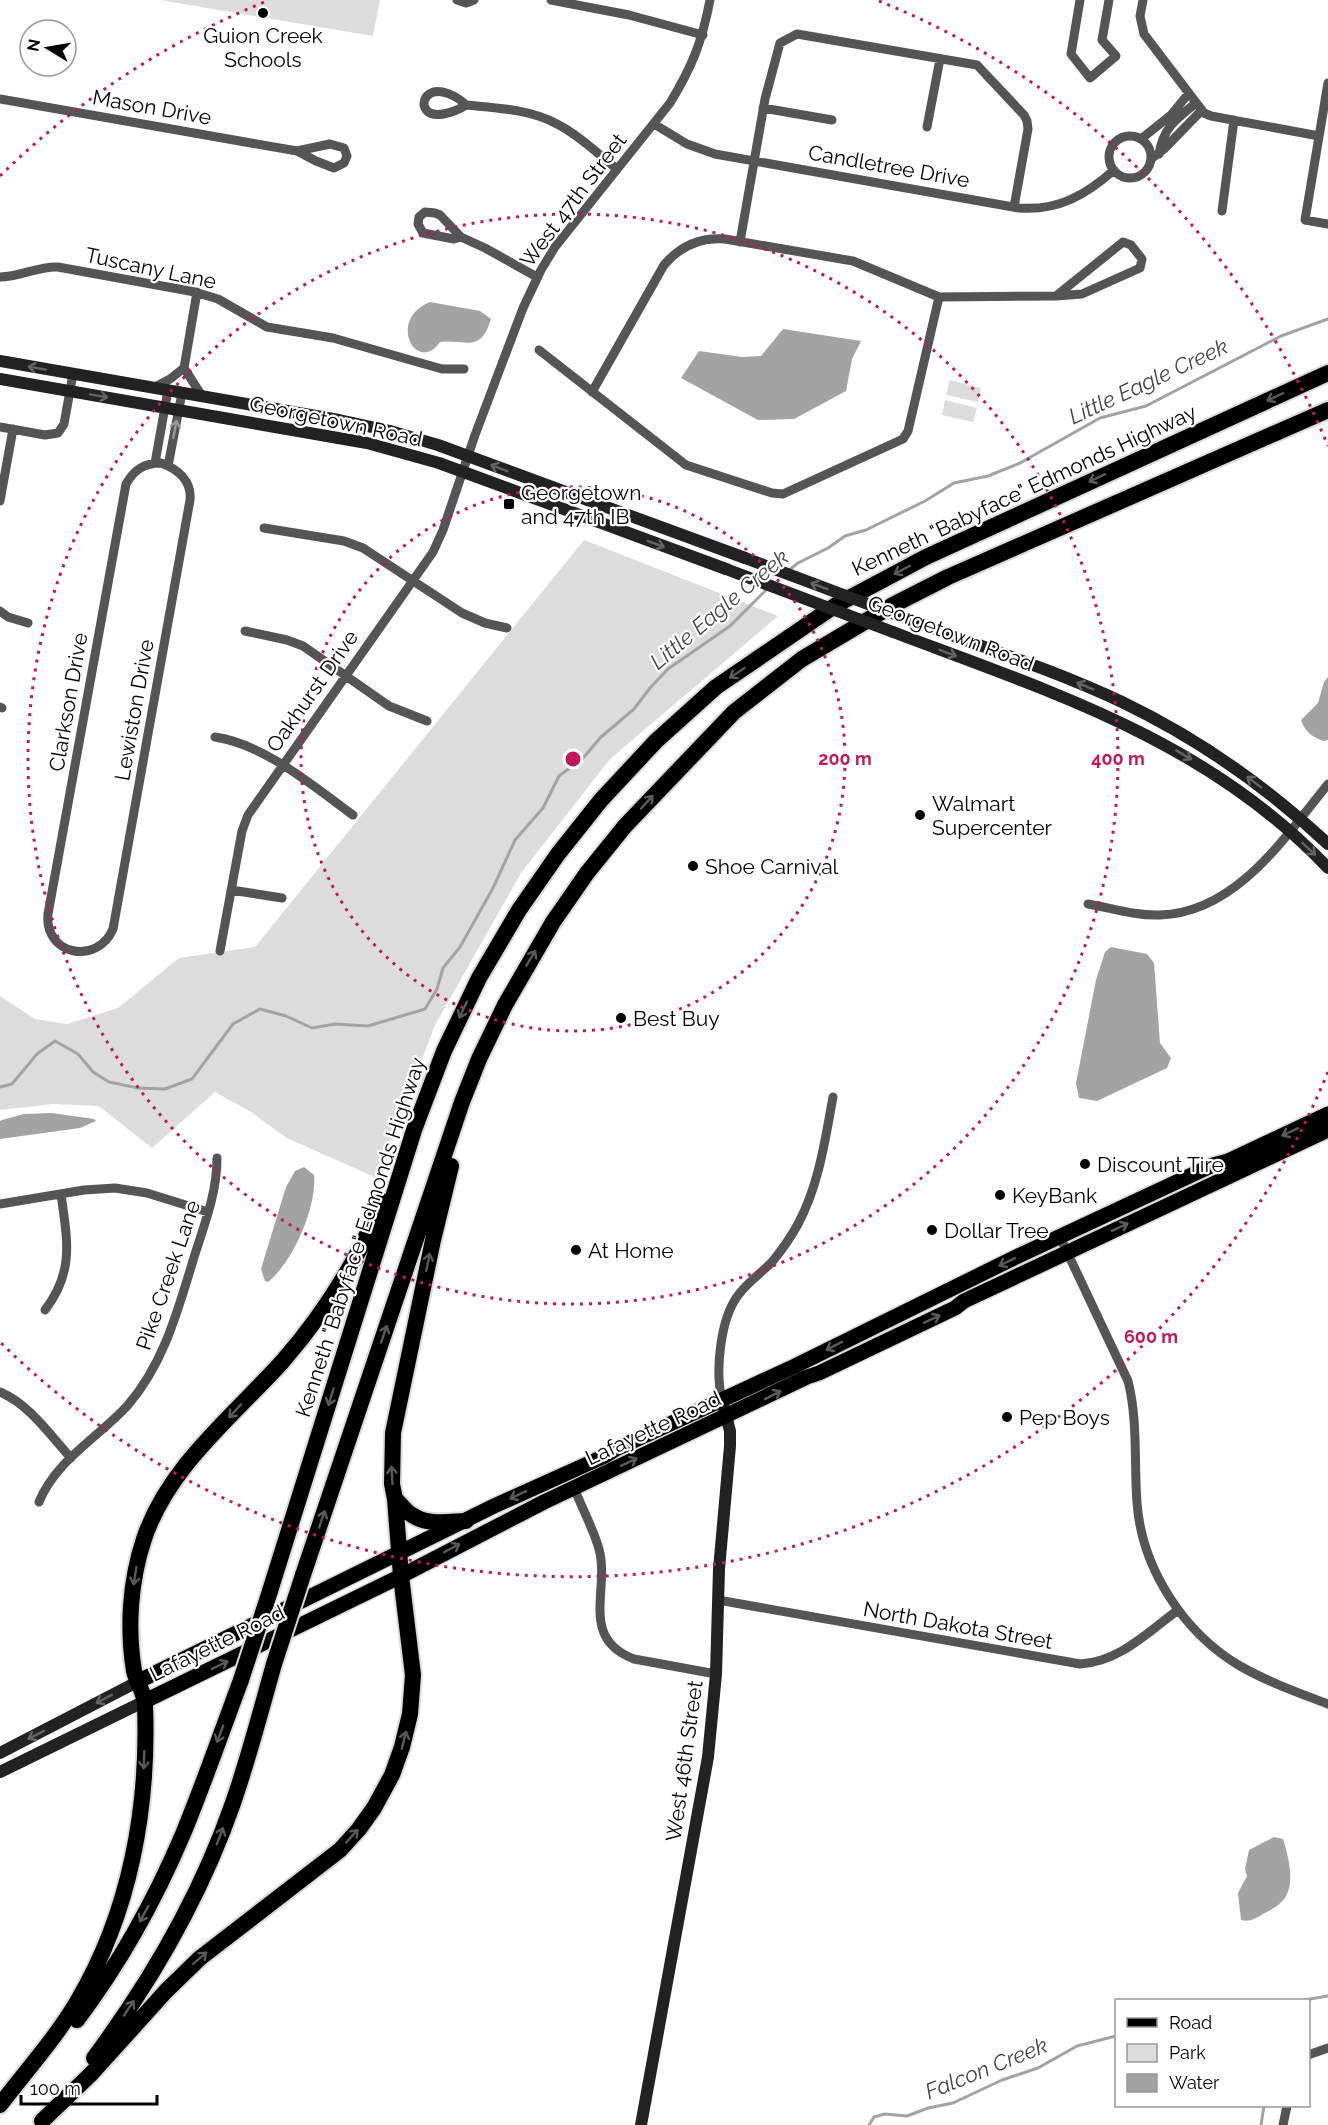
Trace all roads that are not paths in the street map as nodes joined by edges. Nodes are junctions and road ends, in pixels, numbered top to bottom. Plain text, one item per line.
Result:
1 (457, 0) edge
2 (474, 0) edge
3 (551, 0) edge
4 (710, 0) edge
5 (1080, 0) edge
6 (1109, 0) edge
7 (1143, 0) edge
8 (703, 35) junction
9 (940, 58) junction
10 (1328, 83) edge
11 (1189, 93) junction
12 (0, 99) edge
13 (466, 105) dead end
14 (1199, 107) junction
15 (763, 108) junction
16 (1326, 110) edge
17 (832, 120) dead end
18 (1234, 120) junction
19 (654, 124) junction
20 (927, 127) dead end
21 (1319, 136) junction
22 (1141, 139) junction
23 (297, 151) junction
24 (1155, 157) junction
25 (753, 161) junction
26 (616, 169) junction
27 (1114, 170) junction
28 (1014, 207) junction
29 (1222, 211) dead end
30 (1328, 224) edge
31 (461, 237) dead end
32 (740, 242) junction
33 (0, 277) edge
34 (537, 277) junction
35 (197, 292) junction
36 (1056, 296) junction
37 (939, 297) junction
38 (539, 350) dead end
39 (0, 362) edge
40 (184, 368) junction
41 (464, 369) dead end
42 (1328, 373) edge
43 (73, 374) junction
44 (0, 379) edge
45 (153, 388) junction
46 (168, 390) junction
47 (70, 391) junction
48 (592, 392) junction
49 (182, 393) junction
50 (202, 396) junction
51 (165, 407) junction
52 (178, 410) junction
53 (1328, 410) edge
54 (0, 426) edge
55 (13, 429) junction
56 (161, 464) junction
57 (465, 464) junction
58 (0, 501) edge
59 (264, 528) dead end
60 (412, 581) junction
61 (0, 611) edge
62 (28, 623) dead end
63 (507, 628) dead end
64 (245, 631) dead end
65 (345, 676) junction
66 (427, 721) dead end
67 (215, 737) dead end
68 (282, 765) junction
69 (1328, 784) edge
70 (353, 815) dead end
71 (1300, 818) junction
72 (1289, 832) junction
73 (1328, 844) edge
74 (1328, 868) edge
75 (231, 890) junction
76 (282, 898) dead end
77 (1088, 904) dead end
78 (74, 951) joint
79 (220, 951) dead end
80 (516, 984) junction
81 (833, 1097) dead end
82 (424, 1101) junction
83 (1328, 1114) edge
84 (1328, 1130) edge
85 (217, 1158) dead end
86 (61, 1194) junction
87 (0, 1204) edge
88 (208, 1212) junction
89 (1060, 1237) junction
90 (1066, 1252) junction
91 (45, 1310) dead end
92 (0, 1392) edge
93 (722, 1400) junction
94 (726, 1417) junction
95 (71, 1458) junction
96 (574, 1488) junction
97 (395, 1499) junction
98 (39, 1502) dead end
99 (466, 1521) junction
100 (399, 1554) junction
101 (400, 1576) junction
102 (718, 1600) junction
103 (1178, 1610) junction
104 (716, 1674) junction
105 (137, 1682) junction
106 (146, 1701) junction
107 (1328, 1704) edge
108 (0, 1753) edge
109 (0, 1772) edge
110 (1328, 2048) edge
111 (1310, 2054) edge
112 (0, 2105) edge
113 (1287, 2107) edge
114 (0, 2110) edge
115 (40, 2123) edge
116 (641, 2125) edge
117 (1283, 2125) edge

1 - 2 street
3 - 8 street
4 - 8 street, West 47th Street
5 - 6 street
7 - 11 street
8 - 19 street, West 47th Street
9 - 15 street
9 - 20 street
9 - 28 street
10 - 16 street
11 - 14 street
11 - 22 street
12 - 23 street, Mason Drive
13 - 26 street
14 - 18 street
14 - 24 street
15 - 17 street
15 - 25 street
16 - 21 street
18 - 21 street
18 - 29 street
19 - 25 street, Candletree Drive
19 - 26 street, West 47th Street
21 - 30 street
22 - 24 street
22 - 27 street
23 - 23 street, Mason Drive
24 - 27 street
25 - 28 street, Candletree Drive
25 - 32 street
26 - 34 street, West 47th Street
27 - 28 street, Candletree Drive
31 - 34 street
32 - 37 street
32 - 48 street
33 - 35 street, Tuscany Lane
34 - 57 street, West 47th Street
35 - 40 street
35 - 41 street, Tuscany Lane
36 - 36 street
36 - 37 street
37 - 48 street
38 - 48 street
43 -> 39 main road, Georgetown Road
40 - 45 street
40 - 50 street
42 -> 82 highway, Kenneth "Babyface" Edmonds Highway
43 - 45 main road, Georgetown Road
43 - 47 street
44 - 47 main road, Georgetown Road
45 - 46 main road, Georgetown Road
46 - 49 main road, Georgetown Road
46 - 51 street
47 -> 51 main road, Georgetown Road
47 - 55 street
49 - 50 main road, Georgetown Road
49 - 52 street
50 - 57 main road, Georgetown Road
51 - 52 main road, Georgetown Road
51 - 56 street
56 -> 52 street
52 - 57 main road, Georgetown Road
80 -> 53 highway
54 - 55 street
55 - 58 street
56 - 78 street, Clarkson Drive
56 - 78 street, Lewiston Drive
57 - 60 street, Oakhurst Drive
71 -> 57 main road, Georgetown Road, bridge
57 -> 72 main road, Georgetown Road, bridge
59 - 60 street
60 - 63 street
60 - 65 street, Oakhurst Drive
61 - 62 street
64 - 65 street
65 - 66 street
65 - 68 street, Oakhurst Drive
67 - 68 street
68 - 70 street
68 - 75 street, Oakhurst Drive
69 - 71 street
71 - 72 street
71 - 73 main road, Georgetown Road
72 -> 74 main road, Georgetown Road
72 - 77 street
75 - 76 street
75 - 79 street, Oakhurst Drive
97 -> 80 highway
115 -> 80 highway, bridge
81 - 93 street
82 -> 105 highway
82 -> 114 highway, Kenneth "Babyface" Edmonds Highway, bridge
83 -> 89 main road, Lafayette Road
90 -> 84 main road, Lafayette Road
85 - 88 street, Pike Creek Lane
86 - 87 street
86 - 88 street
86 - 91 street
88 - 95 street, Pike Creek Lane
89 - 90 street
89 -> 93 main road, Lafayette Road
94 -> 90 main road, Lafayette Road
90 - 103 street
92 - 95 street
93 - 94 main road, West 46th Street
93 -> 99 main road, Lafayette Road
96 -> 94 main road, Lafayette Road
94 - 102 main road, West 46th Street
95 - 98 street, Pike Creek Lane
101 -> 96 main road, Lafayette Road
96 - 104 street
97 - 99 highway
97 - 100 highway
99 - 100 main road, Lafayette Road
100 - 101 highway
100 - 105 main road, Lafayette Road
106 -> 101 main road, Lafayette Road
115 -> 101 highway
102 - 103 street, North Dakota Street
102 - 104 main road, West 46th Street
103 - 107 street
104 - 116 main road, West 46th Street
105 - 106 highway
105 -> 108 main road, Lafayette Road
106 - 109 main road, Lafayette Road
106 -> 112 highway
110 - 111 street
113 - 117 street

